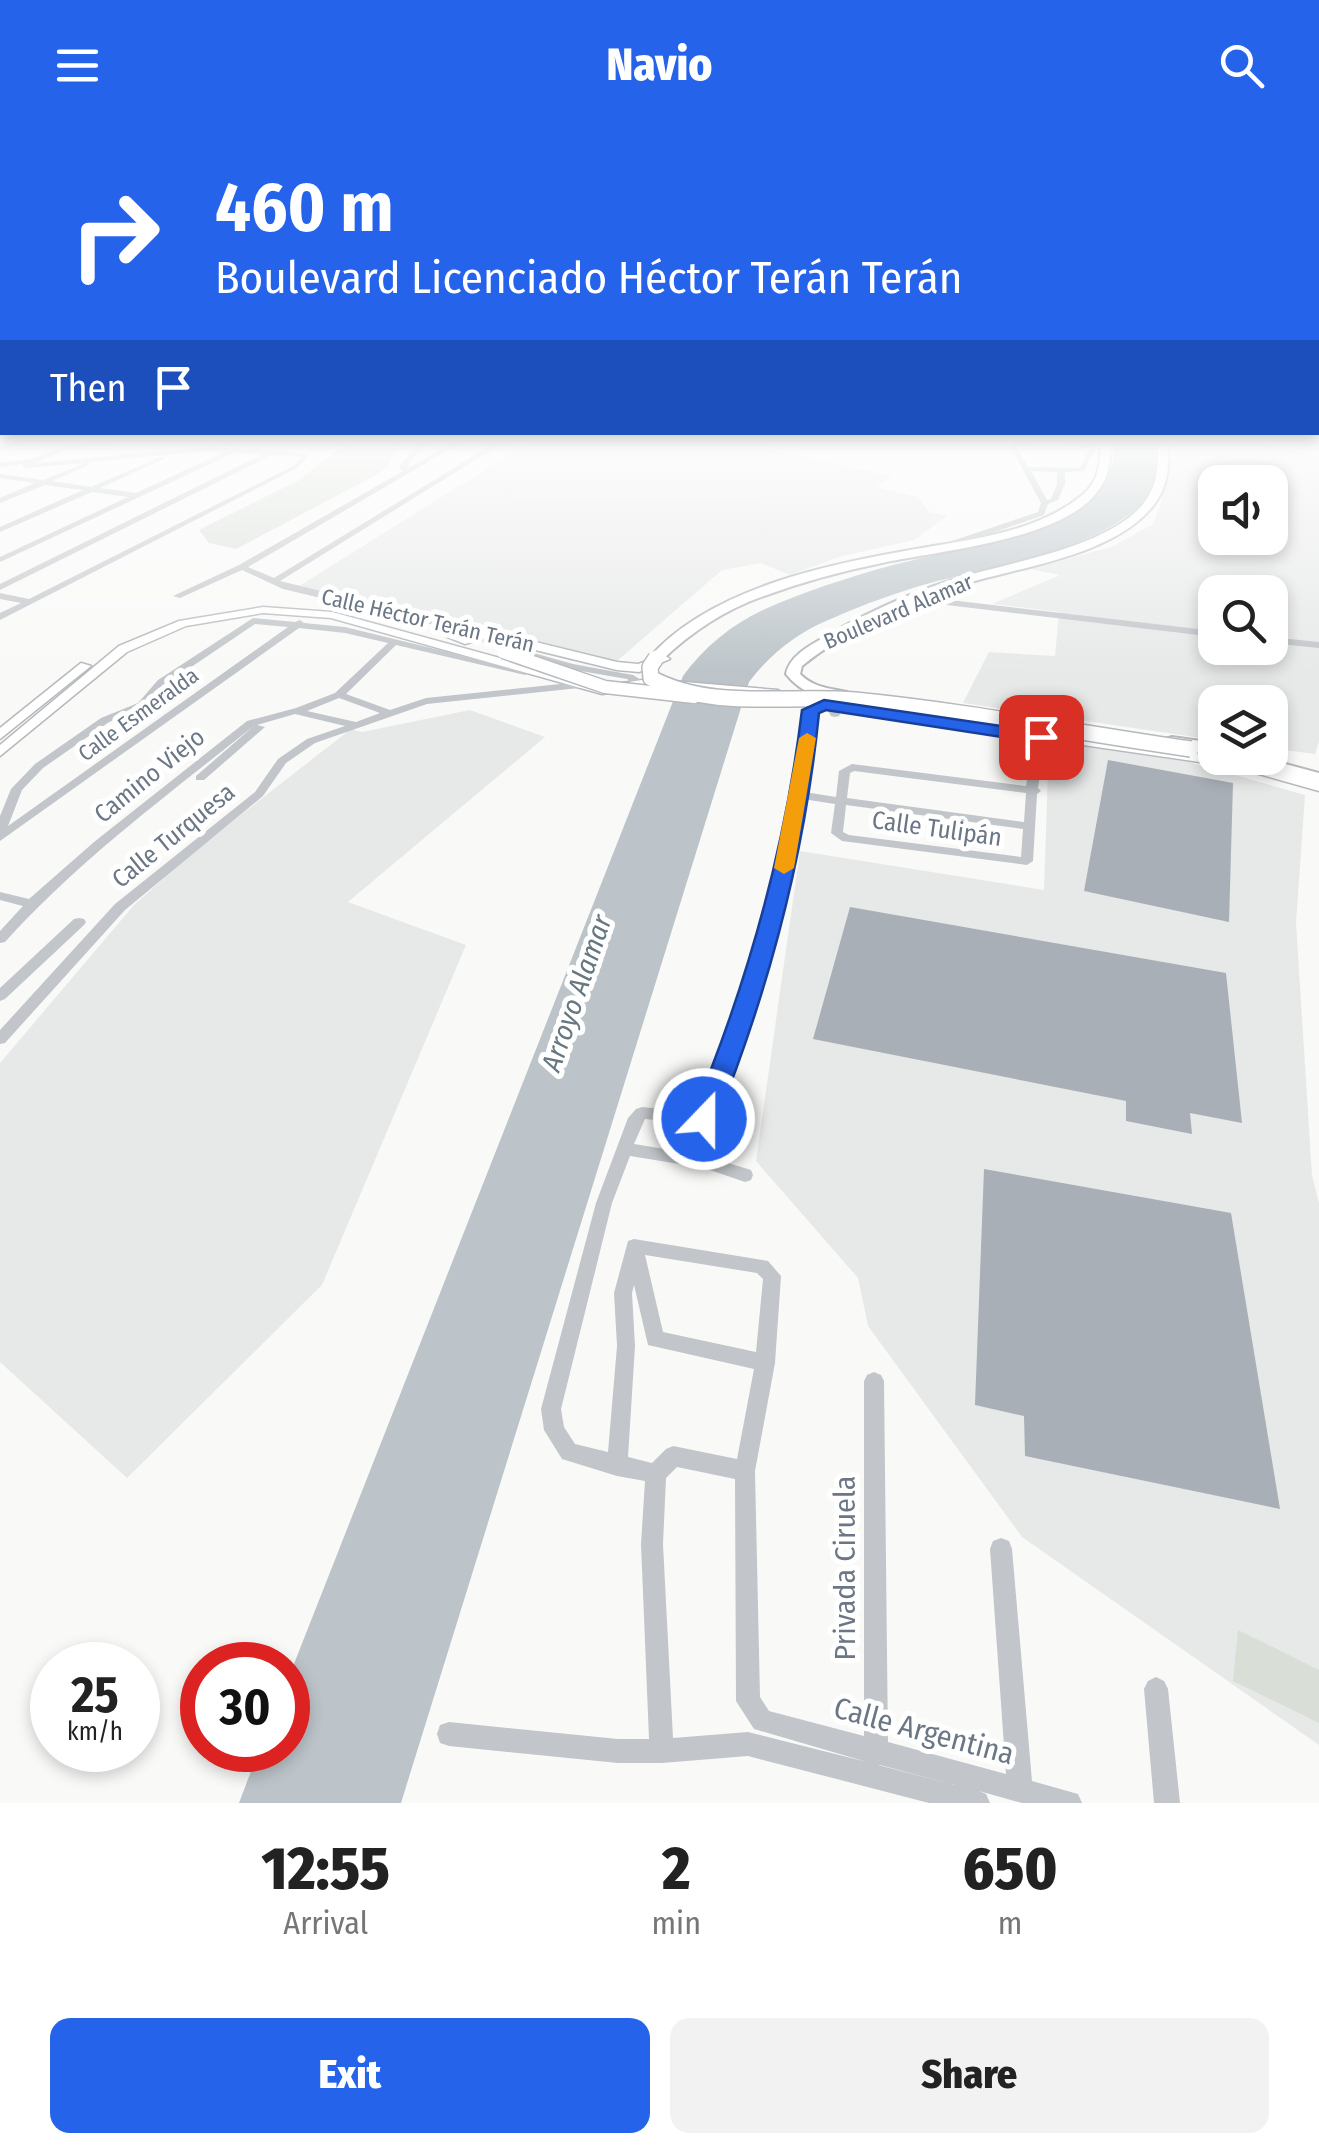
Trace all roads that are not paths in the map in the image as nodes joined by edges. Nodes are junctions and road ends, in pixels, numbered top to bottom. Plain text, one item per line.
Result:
1 (25, 519) edge
2 (87, 519) edge
3 (137, 519) edge
4 (190, 519) edge
5 (325, 519) edge
6 (377, 519) edge
7 (1026, 519) edge
8 (1047, 519) edge
9 (1129, 519) edge
10 (0, 530) edge
11 (946, 546) junction
12 (0, 560) edge
13 (242, 566) junction
14 (275, 581) junction
15 (0, 587) edge
16 (0, 596) edge
17 (177, 596) dead end
18 (916, 599) junction
19 (30, 602) junction
20 (0, 617) edge
21 (300, 623) junction
22 (415, 630) junction
23 (1198, 632) edge
24 (486, 634) junction
25 (395, 642) junction
26 (1288, 642) edge
27 (1319, 646) edge
28 (660, 659) junction
29 (516, 664) junction
30 (617, 666) junction
31 (637, 678) junction
32 (668, 684) junction
33 (578, 685) junction
34 (561, 686) junction
35 (339, 695) junction
36 (822, 705) junction
37 (298, 712) junction
38 (386, 712) junction
39 (356, 725) junction
40 (1042, 730) junction
41 (0, 734) edge
42 (1191, 750) junction
43 (1198, 750) edge
44 (1198, 751) edge
45 (0, 752) edge
46 (1037, 762) joint
47 (1288, 768) edge
48 (1288, 771) edge
49 (1288, 773) edge
50 (200, 778) dead end
51 (1319, 780) edge
52 (1035, 789) junction
53 (798, 794) junction
54 (840, 798) junction
55 (1031, 827) junction
56 (0, 834) edge
57 (0, 896) edge
58 (32, 904) junction
59 (78, 922) dead end
60 (0, 939) edge
61 (0, 996) edge
62 (24, 1011) junction
63 (0, 1015) edge
64 (0, 1038) edge
65 (704, 1119) junction
66 (623, 1149) junction
67 (704, 1162) junction
68 (745, 1175) dead end
69 (634, 1246) junction
70 (765, 1363) junction
71 (874, 1382) dead end
72 (617, 1466) junction
73 (661, 1466) junction
74 (746, 1471) junction
75 (1001, 1549) dead end
76 (1156, 1689) dead end
77 (758, 1717) junction
78 (449, 1734) dead end
79 (748, 1744) junction
80 (662, 1752) junction
81 (876, 1754) junction
82 (1020, 1790) junction
83 (977, 1803) edge
84 (1069, 1803) edge
85 (1167, 1803) edge

1 - 10 street
2 - 12 street
3 - 15 street
4 - 19 street
5 - 13 street
6 - 14 street
7 - 11 street
8 - 11 highway, Boulevard Alamar
9 - 18 highway, Boulevard Alamar
11 - 28 highway, Boulevard Alamar
13 - 14 street, Calle Héctor Terán Terán
13 - 17 street
14 - 24 street, Calle Héctor Terán Terán
16 - 19 street
18 - 23 street
18 - 36 highway, Boulevard Alamar
19 - 20 street
21 - 25 street
21 - 56 street, Calle Esmeralda
21 - 56 street
22 - 24 main road
22 - 41 main road
22 - 42 main road, bridge
24 - 30 main road, Calle Héctor Terán Terán
24 - 31 street
25 - 34 street
25 - 35 street
26 - 27 street
28 - 30 main road, Calle Héctor Terán Terán
28 - 32 highway, bridge
29 - 32 main road, bridge
29 - 33 main road
29 - 45 main road
30 - 31 main road, Calle Héctor Terán Terán
31 - 32 main road
31 - 33 main road
31 - 34 main road
32 - 36 main road, bridge
32 - 42 highway, bridge
33 - 34 street, Calle Turquesa
34 - 38 street, Calle Turquesa
35 - 37 street
35 - 38 street
36 - 40 highway
36 - 53 street
37 - 39 street
37 - 50 street
37 - 58 street, Camino Viejo
38 - 39 street, Calle Turquesa
39 - 62 street, Calle Turquesa
40 - 43 highway
40 - 46 street
40 - 51 main road
42 - 44 highway
46 - 52 street
47 - 51 highway
48 - 51 highway
49 - 51 main road
52 - 54 street
52 - 55 street
53 - 54 street
53 - 65 street
54 - 55 street
54 - 55 street, Calle Tulipán
57 - 58 street
58 - 60 street, Camino Viejo
59 - 61 street
62 - 63 street
62 - 64 street, Calle Turquesa
65 - 66 street
65 - 67 street
66 - 67 street
66 - 72 street
67 - 68 street
69 - 70 street
69 - 70 street
69 - 72 street
70 - 74 street
71 - 81 street, Privada Ciruela
72 - 73 street
73 - 74 street
73 - 80 street
74 - 77 street
75 - 82 street
76 - 85 street
77 - 79 street
77 - 81 street, Calle Argentina
78 - 80 street
79 - 80 street
79 - 83 street
81 - 82 street, Calle Argentina
82 - 84 street, Calle Argentina

